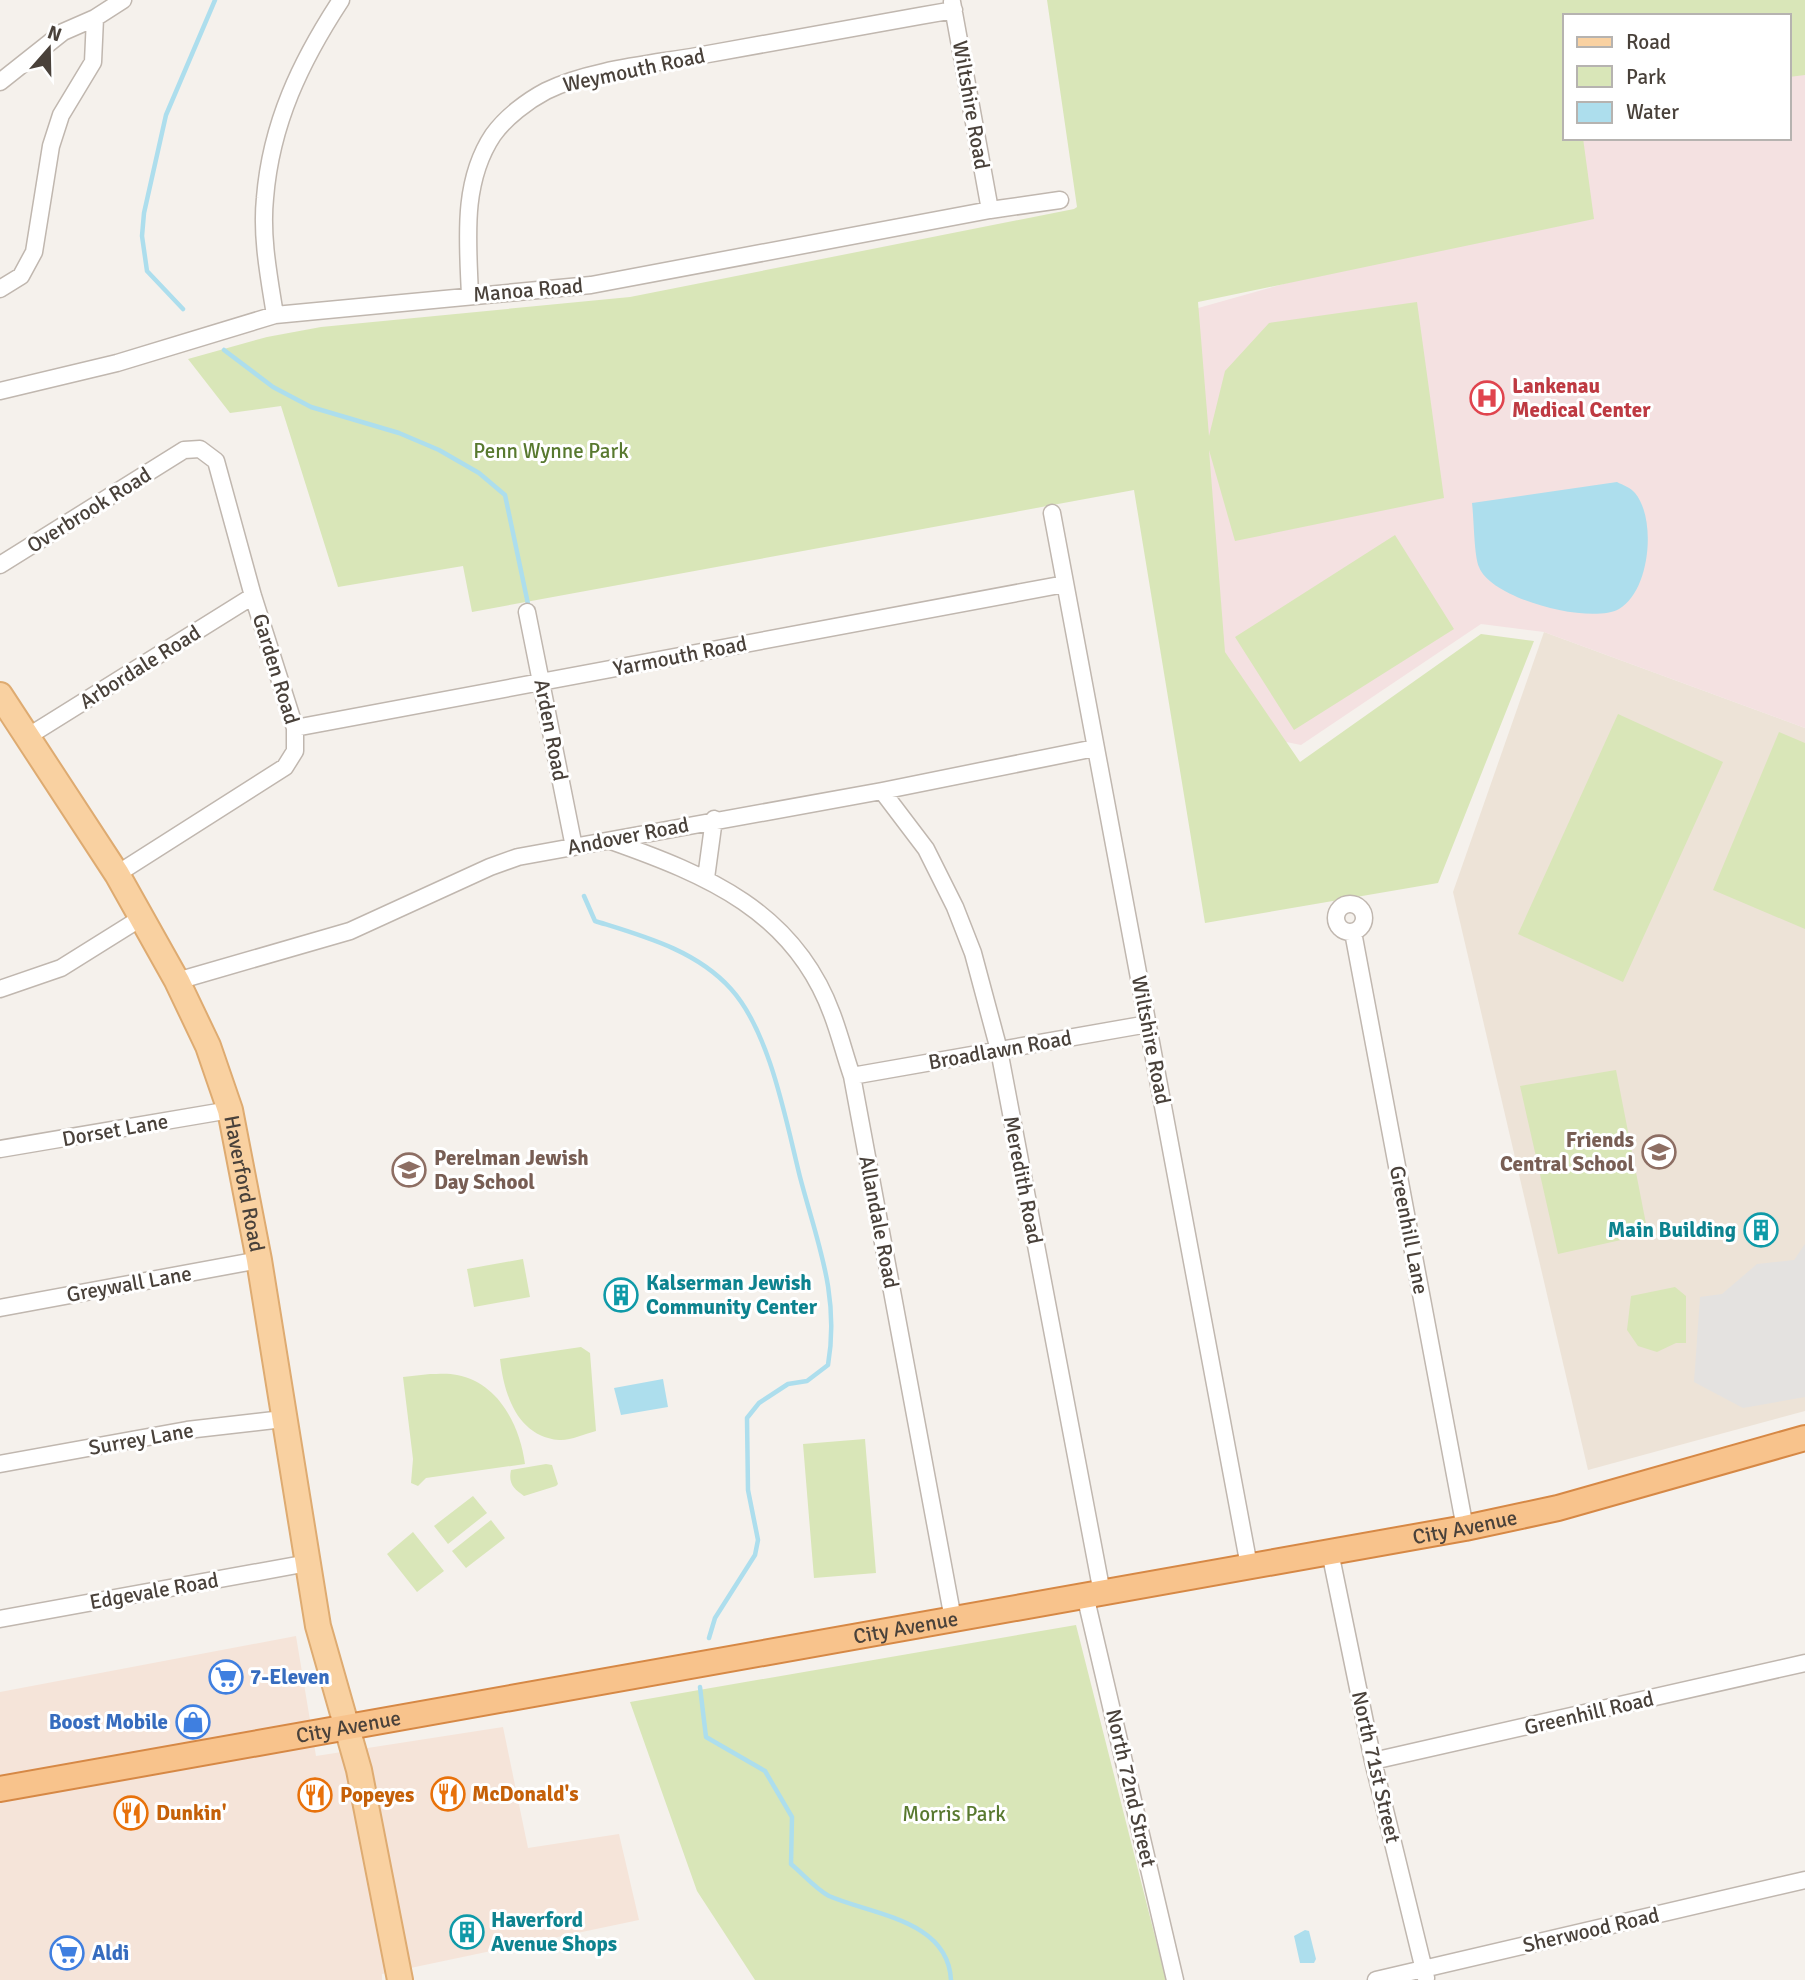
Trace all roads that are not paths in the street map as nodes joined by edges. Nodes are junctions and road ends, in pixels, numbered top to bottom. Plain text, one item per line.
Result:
1 (123, 0) edge
2 (341, 0) edge
3 (953, 5) edge
4 (95, 18) junction
5 (0, 82) edge
6 (1060, 200) dead end
7 (990, 210) junction
8 (0, 289) edge
9 (470, 296) junction
10 (275, 315) junction
11 (0, 391) edge
12 (178, 455) joint
13 (1052, 513) dead end
14 (0, 565) edge
15 (1065, 584) junction
16 (253, 596) junction
17 (527, 612) dead end
18 (541, 682) junction
19 (0, 695) edge
20 (295, 728) junction
21 (27, 737) junction
22 (1095, 748) junction
23 (882, 791) junction
24 (714, 819) junction
25 (609, 841) junction
26 (574, 847) junction
27 (117, 874) junction
28 (706, 878) junction
29 (141, 918) junction
30 (1353, 932) dead end
31 (177, 981) junction
32 (0, 989) edge
33 (1148, 1024) junction
34 (999, 1050) junction
35 (852, 1076) junction
36 (230, 1110) junction
37 (0, 1149) edge
38 (259, 1260) junction
39 (0, 1308) edge
40 (283, 1419) junction
41 (1805, 1438) edge
42 (0, 1464) edge
43 (1465, 1528) junction
44 (1330, 1552) junction
45 (308, 1563) junction
46 (1249, 1566) junction
47 (1093, 1594) junction
48 (0, 1619) edge
49 (953, 1619) junction
50 (1805, 1663) edge
51 (348, 1726) junction
52 (1373, 1761) junction
53 (0, 1789) edge
54 (1805, 1880) edge
55 (1425, 1974) edge
56 (401, 1980) edge
57 (1175, 1980) edge
58 (1376, 1980) edge

1 - 4 street
2 - 10 street
3 - 7 street, Wiltshire Road
3 - 9 street, Weymouth Road
4 - 5 street
4 - 8 street
6 - 7 street, Manoa Road
7 - 9 street, Manoa Road
9 - 10 street, Manoa Road
10 - 11 street, Manoa Road
12 - 14 street, Overbrook Road
12 - 16 street, Garden Road
13 - 15 street, Wiltshire Road
15 - 18 street, Yarmouth Road
15 - 22 street, Wiltshire Road
16 - 20 street, Garden Road
16 - 21 street, Arbordale Road
17 - 18 street, Arden Road
18 - 20 street, Yarmouth Road
18 - 26 street, Arden Road
19 - 21 main road, Haverford Road
20 - 27 street, Garden Road
21 - 27 main road, Haverford Road
22 - 23 street, Andover Road
22 - 33 street, Wiltshire Road
23 - 24 street, Andover Road
23 - 34 street, Meredith Road
24 - 25 street, Andover Road
24 - 28 street
25 - 26 street, Andover Road
25 - 28 street, Allandale Road
26 - 31 street, Andover Road
27 - 29 main road, Haverford Road
28 - 35 street, Allandale Road
29 - 31 main road, Haverford Road
29 - 32 street
30 - 43 street, Greenhill Lane
31 - 36 main road, Haverford Road
33 - 34 street, Broadlawn Road
33 - 46 street, Wiltshire Road
34 - 35 street, Broadlawn Road
34 - 47 street, Meredith Road
35 - 49 street, Allandale Road
36 - 37 street, Dorset Lane
36 - 38 main road, Haverford Road
38 - 39 street, Greywall Lane
38 - 40 main road, Haverford Road
40 - 42 street, Surrey Lane
40 - 45 main road, Haverford Road
41 - 43 highway, City Avenue
43 - 44 highway, City Avenue
44 - 46 highway, City Avenue
44 - 52 street, North 71st Street
45 - 48 street, Edgevale Road
45 - 51 main road, Haverford Road
46 - 47 highway, City Avenue
47 - 49 highway, City Avenue
47 - 57 street, North 72nd Street
49 - 51 highway, City Avenue
50 - 52 street, Greenhill Road
51 - 53 highway, City Avenue
51 - 56 main road, Haverford Road
52 - 55 street, North 71st Street
54 - 55 street, Sherwood Road
55 - 58 street, Sherwood Road

